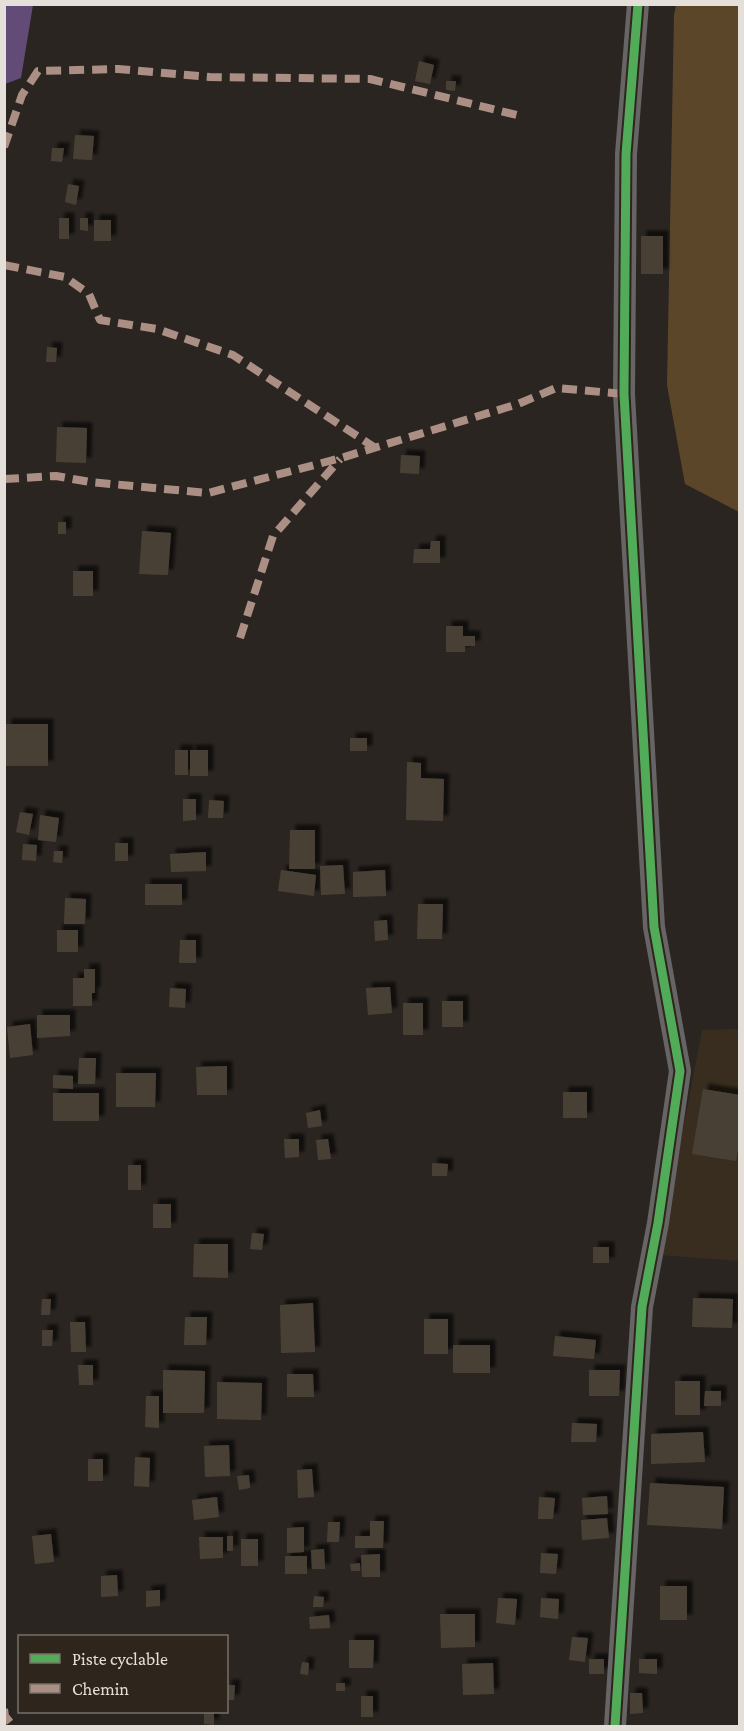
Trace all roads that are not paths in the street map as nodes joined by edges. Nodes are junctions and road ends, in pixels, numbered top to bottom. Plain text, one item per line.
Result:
1 (638, 4) edge
2 (615, 1726) edge

1 - 2 street

